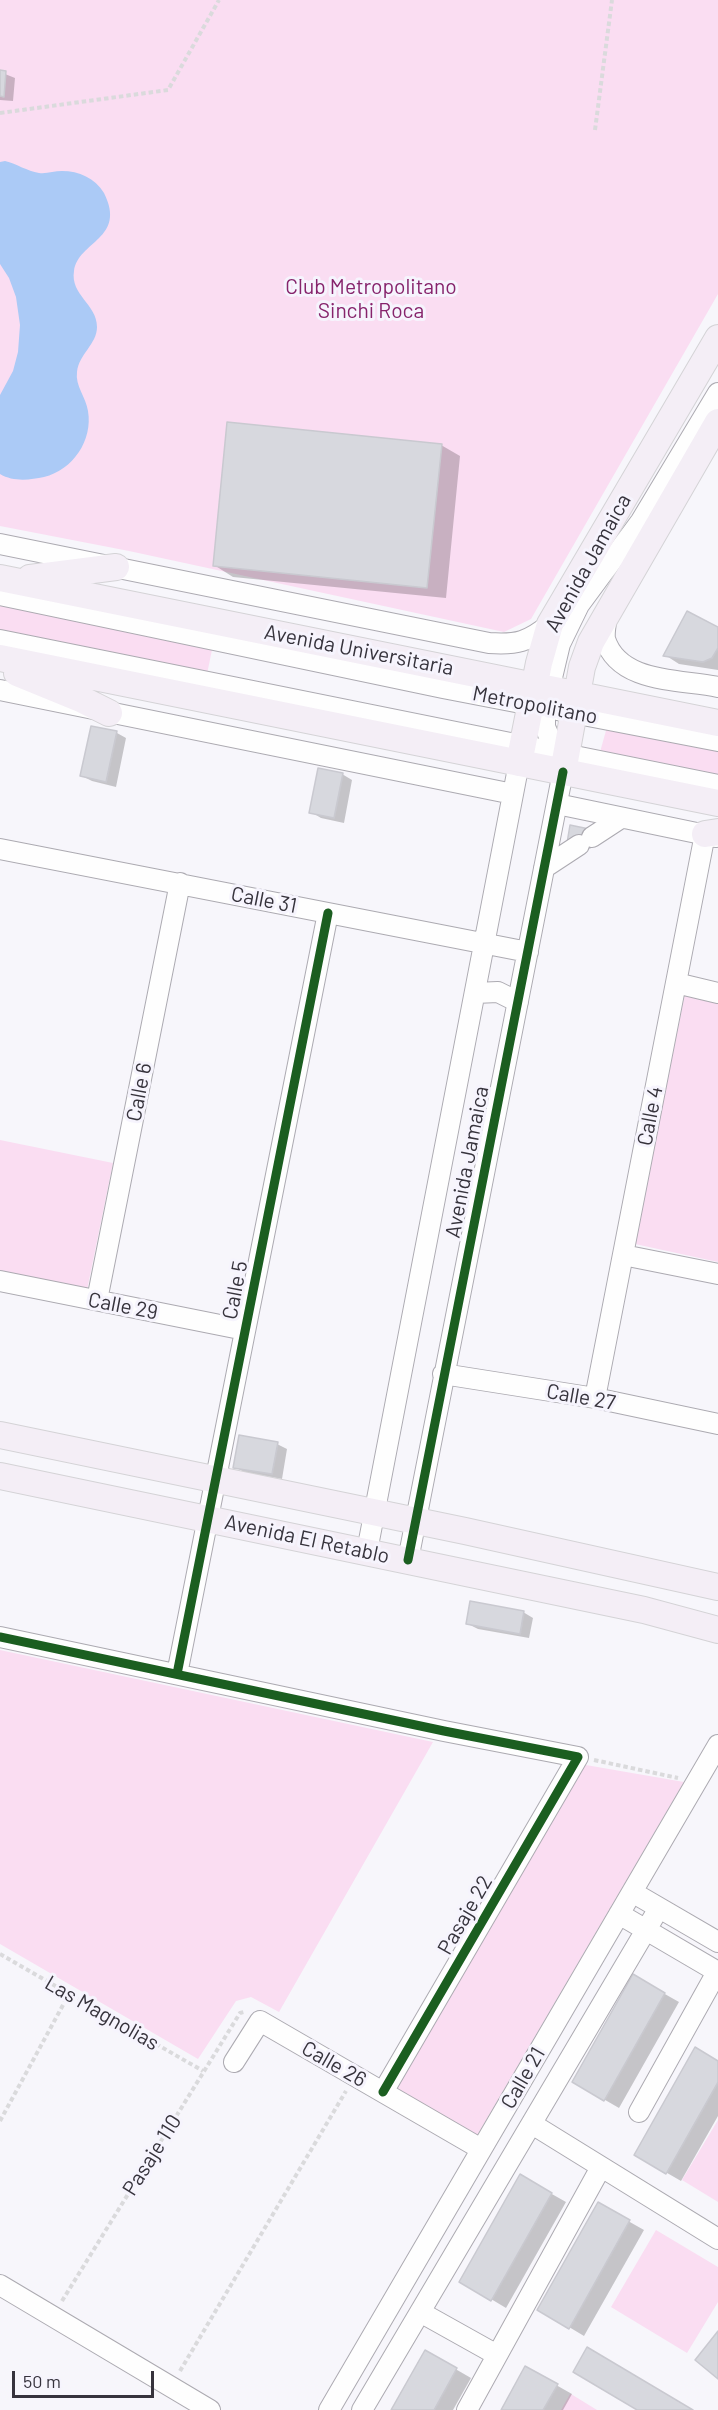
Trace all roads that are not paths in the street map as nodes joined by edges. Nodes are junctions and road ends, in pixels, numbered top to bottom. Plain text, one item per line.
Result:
1 (718, 338) edge
2 (718, 393) edge
3 (718, 422) edge
4 (0, 544) edge
5 (116, 567) junction
6 (4, 585) edge
7 (607, 613) junction
8 (550, 624) junction
9 (0, 640) edge
10 (0, 658) edge
11 (0, 665) edge
12 (716, 682) edge
13 (0, 690) edge
14 (540, 696) junction
15 (576, 703) junction
16 (109, 713) junction
17 (718, 723) edge
18 (718, 741) edge
19 (521, 754) junction
20 (562, 759) junction
21 (718, 785) edge
22 (513, 794) junction
23 (718, 803) edge
24 (557, 804) junction
25 (621, 818) junction
26 (714, 834) edge
27 (0, 849) edge
28 (544, 868) junction
29 (180, 883) junction
30 (327, 913) junction
31 (484, 943) junction
32 (528, 952) junction
33 (676, 983) junction
34 (475, 993) junction
35 (718, 993) edge
36 (518, 1002) junction
37 (623, 1255) junction
38 (718, 1274) edge
39 (0, 1281) edge
40 (97, 1300) junction
41 (245, 1330) junction
42 (443, 1374) junction
43 (595, 1398) junction
44 (718, 1424) edge
45 (0, 1435) edge
46 (0, 1476) edge
47 (216, 1478) junction
48 (375, 1512) junction
49 (208, 1518) junction
50 (416, 1521) junction
51 (368, 1551) junction
52 (408, 1560) junction
53 (718, 1587) edge
54 (718, 1630) edge
55 (0, 1637) edge
56 (177, 1674) junction
57 (718, 1745) edge
58 (632, 1892) junction
59 (659, 1908) junction
60 (619, 1914) junction
61 (647, 1930) junction
62 (718, 1942) edge
63 (718, 1972) edge
64 (234, 2062) dead end
65 (383, 2092) junction
66 (639, 2112) dead end
67 (532, 2124) junction
68 (482, 2149) junction
69 (601, 2166) junction
70 (718, 2239) edge
71 (0, 2286) edge
72 (420, 2312) junction
73 (497, 2355) junction
74 (210, 2410) edge
75 (328, 2410) edge
76 (362, 2410) edge
77 (467, 2410) edge

1 - 8 main road, Avenida Jamaica
2 - 14 street
3 - 7 main road, Avenida Jamaica
4 - 5 street, Avenida Universitaria
5 - 6 main road
5 - 8 street, Avenida Universitaria
6 - 14 main road, Avenida Universitaria
7 - 12 street
7 - 15 main road, Avenida Jamaica
8 - 14 main road, Avenida Jamaica
9 - 19 street, Metropolitano
10 - 19 main road
11 - 16 main road
13 - 16 street
14 - 15 main road, Avenida Universitaria
14 - 19 main road, Avenida Jamaica
14 - 20 street
15 - 17 main road, Avenida Universitaria
15 - 18 street, Metropolitano
15 - 20 main road, Avenida Jamaica
16 - 22 street
19 - 20 main road
19 - 22 street, Avenida Jamaica
20 - 21 street, Metropolitano
20 - 23 main road
20 - 24 street, Avenida Jamaica
22 - 31 street, Avenida Jamaica
24 - 25 street
24 - 28 street, Avenida Jamaica
25 - 26 street
25 - 28 street
26 - 33 street, Calle 4
27 - 29 street, Calle 31
28 - 32 street, Avenida Jamaica
29 - 30 street, Calle 31
29 - 40 street, Calle 6
30 - 31 street, Calle 31
30 - 41 street, Calle 5
31 - 32 street, Calle 31
31 - 34 street, Avenida Jamaica
32 - 36 street, Avenida Jamaica
33 - 35 street
33 - 37 street, Calle 4
34 - 36 street
34 - 48 street, Avenida Jamaica
36 - 42 street, Avenida Jamaica
37 - 38 street
37 - 43 street, Calle 4
39 - 40 street, Calle 29
40 - 41 street, Calle 29
41 - 47 street, Calle 5
42 - 43 street, Calle 27
42 - 50 street, Avenida Jamaica
43 - 44 street, Calle 27
45 - 47 main road, Avenida El Retablo
46 - 49 main road, Avenida El Retablo
47 - 48 main road, Avenida El Retablo
47 - 49 street, Calle 5
48 - 50 main road, Avenida El Retablo
48 - 51 street, Avenida Jamaica
49 - 51 main road, Avenida El Retablo
49 - 56 street, Calle 5
50 - 52 street, Avenida Jamaica
50 - 53 main road, Avenida El Retablo
51 - 52 main road, Avenida El Retablo
52 - 54 main road, Avenida El Retablo
55 - 56 street
56 - 65 street, Pasaje 22
57 - 58 street, Calle 21
58 - 59 street
58 - 60 street, Calle 21
59 - 61 street, Calle 21
59 - 62 street
60 - 61 street
60 - 68 street, Calle 21
61 - 63 street
61 - 67 street, Calle 21
63 - 66 street
64 - 65 street, Calle 26
65 - 68 street, Calle 26
67 - 69 street
67 - 72 street, Calle 21
68 - 75 street, Calle 21
69 - 70 street
69 - 73 street
71 - 74 street
72 - 73 street
72 - 76 street, Calle 21
73 - 77 street

